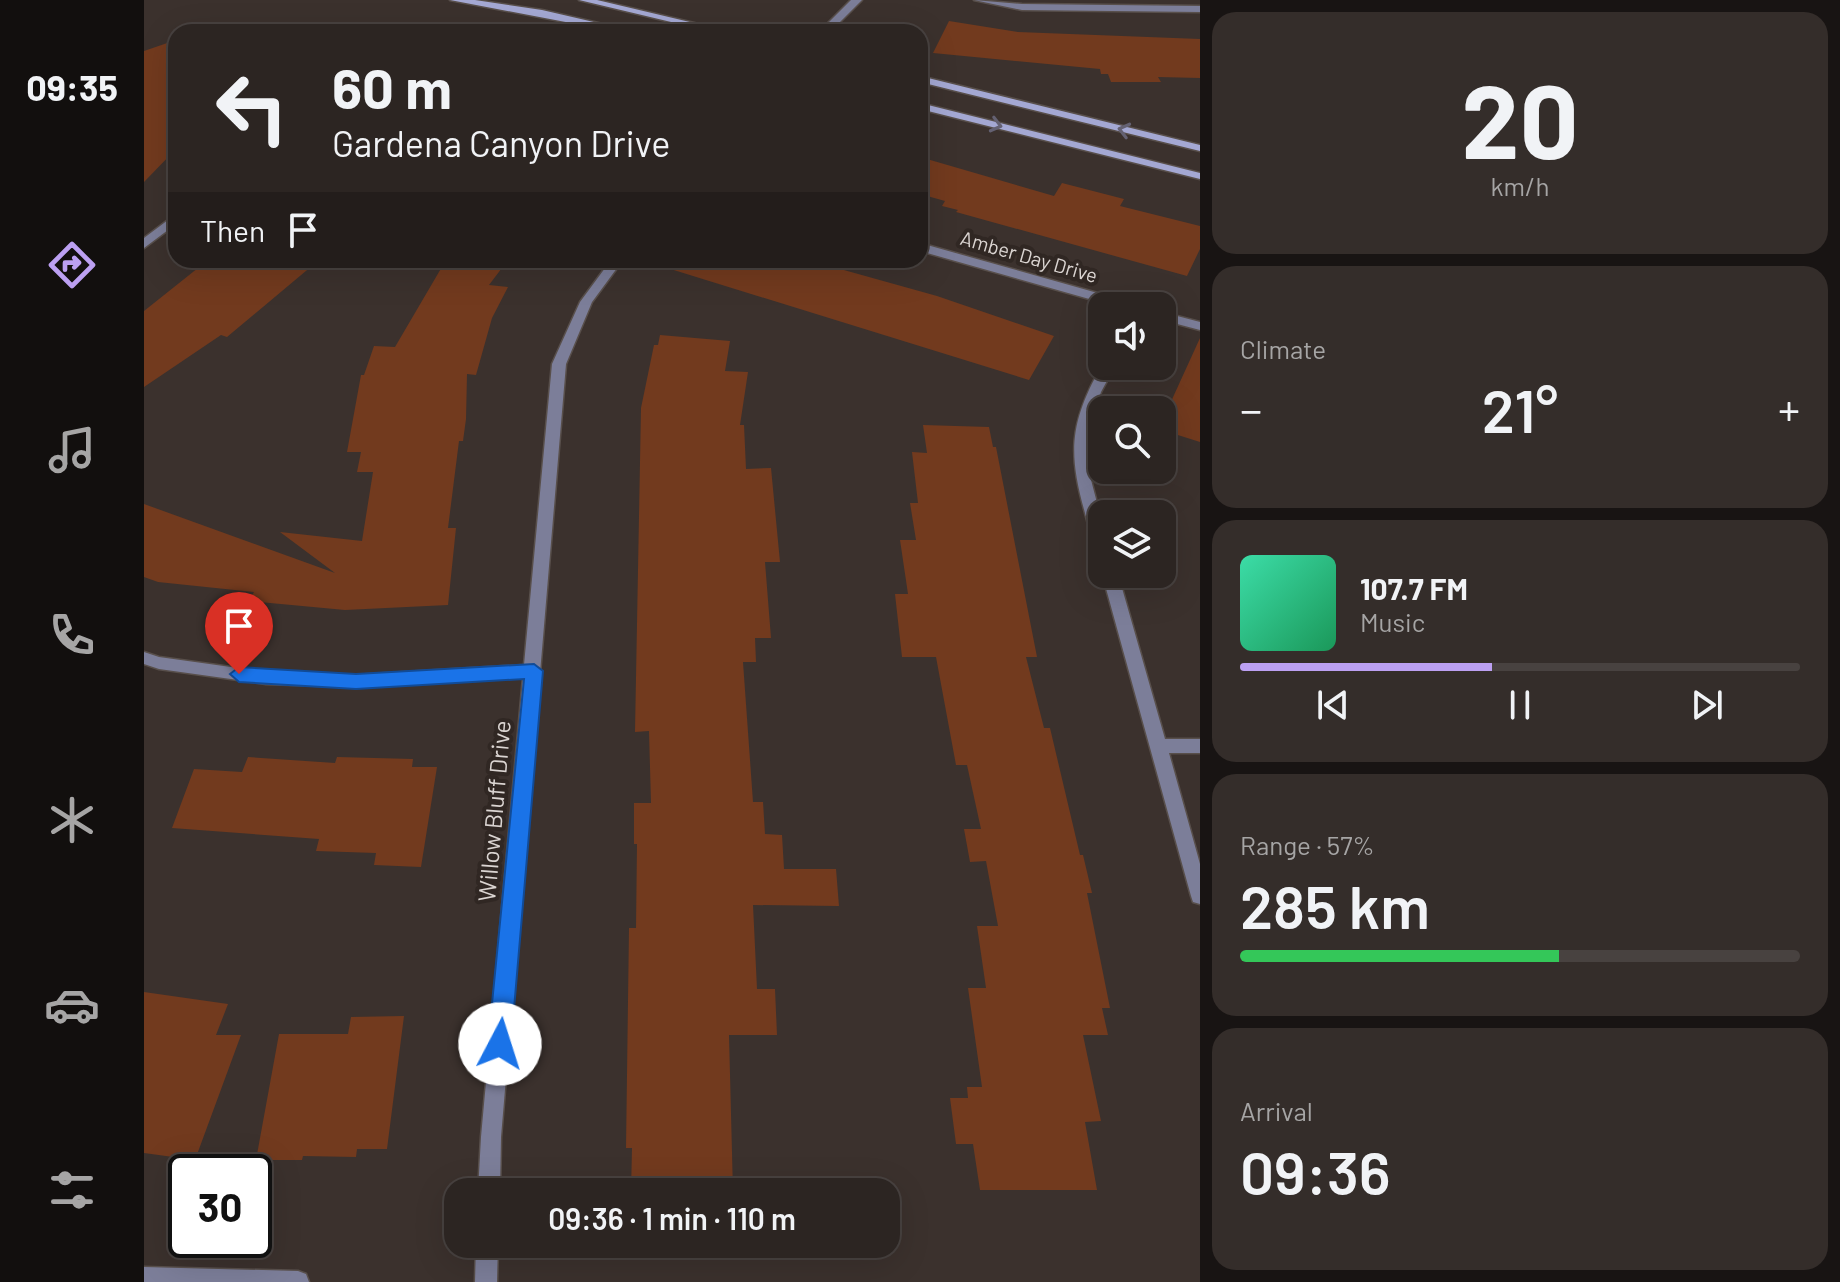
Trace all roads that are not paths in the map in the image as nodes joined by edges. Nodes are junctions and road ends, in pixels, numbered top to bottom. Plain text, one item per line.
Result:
1 (455, 0) edge
2 (584, 0) edge
3 (857, 0) edge
4 (979, 0) edge
5 (1200, 9) edge
6 (594, 24) edge
7 (691, 24) edge
8 (832, 24) edge
9 (928, 81) edge
10 (928, 108) edge
11 (1200, 148) edge
12 (1200, 176) edge
13 (168, 224) edge
14 (144, 244) edge
15 (928, 249) edge
16 (611, 268) edge
17 (1088, 295) edge
18 (1176, 320) edge
19 (1200, 326) edge
20 (1101, 380) edge
21 (1089, 500) edge
22 (1114, 588) edge
23 (144, 658) edge
24 (534, 671) junction
25 (1158, 746) junction
26 (1200, 746) edge
27 (1200, 896) edge
28 (490, 1178) edge
29 (487, 1258) edge
30 (144, 1278) edge
31 (298, 1282) edge
32 (486, 1282) edge

1 - 6 main road
2 - 7 main road
3 - 8 street
4 - 5 street
11 -> 9 main road
10 -> 12 main road
13 - 14 street
15 - 17 street, Amber Day Drive
16 - 24 street, Willow Bluff Drive
18 - 19 street
20 - 21 street
22 - 25 street
23 - 24 street
24 - 28 street, Willow Bluff Drive
25 - 26 street
25 - 27 street
29 - 32 street
30 - 31 street

